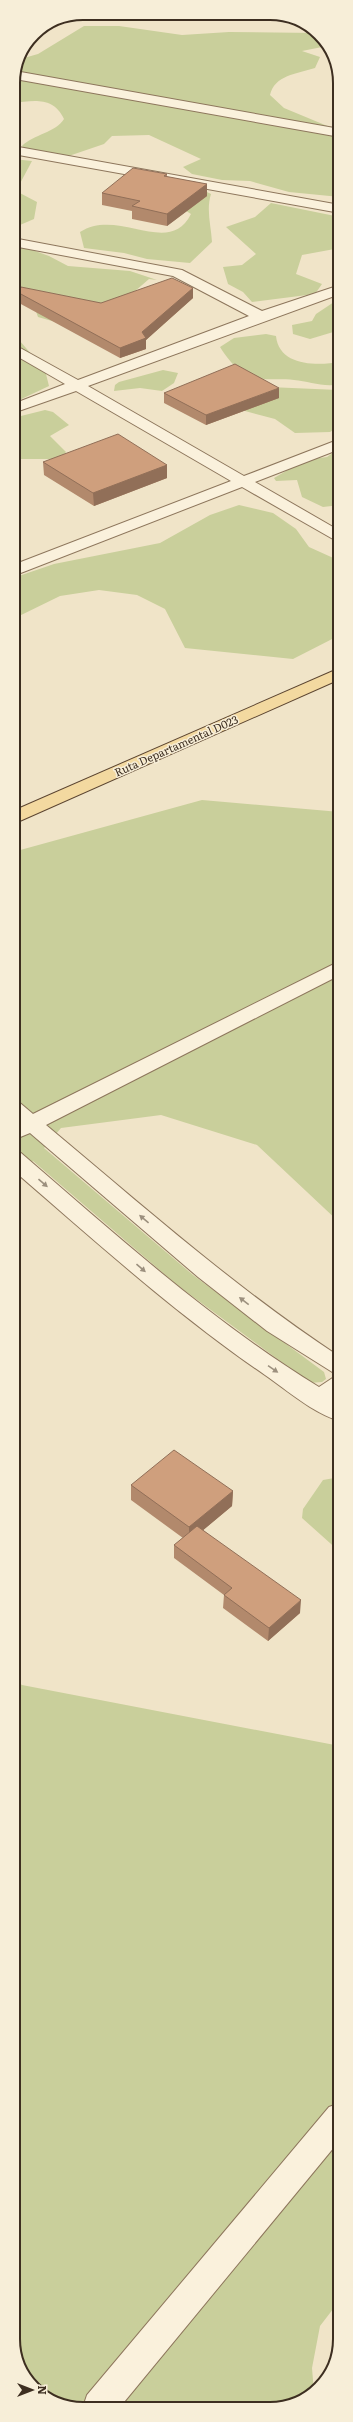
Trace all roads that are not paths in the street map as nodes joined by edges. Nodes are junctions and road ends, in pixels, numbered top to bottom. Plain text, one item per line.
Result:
1 (21, 76) edge
2 (333, 132) edge
3 (20, 151) edge
4 (333, 208) edge
5 (20, 243) edge
6 (333, 291) edge
7 (261, 316) junction
8 (20, 352) edge
9 (77, 386) junction
10 (20, 406) edge
11 (333, 447) edge
12 (242, 483) junction
13 (333, 534) edge
14 (20, 568) edge
15 (333, 676) edge
16 (20, 815) edge
17 (333, 971) edge
18 (22, 1128) edge
19 (20, 1164) edge
20 (333, 1363) edge
21 (333, 1389) edge
22 (319, 1400) junction
23 (333, 1408) edge
24 (333, 2125) edge
25 (103, 2402) edge

1 - 2 street
3 - 4 street
5 - 7 street
6 - 7 street
7 - 9 street
8 - 9 street
9 - 10 street
9 - 12 street
11 - 12 street
12 - 13 street
12 - 14 street
15 - 16 main road, Ruta Departamental D023
17 - 18 street
20 -> 18 street
19 -> 22 street
21 - 22 street
22 - 23 street
24 - 25 street

